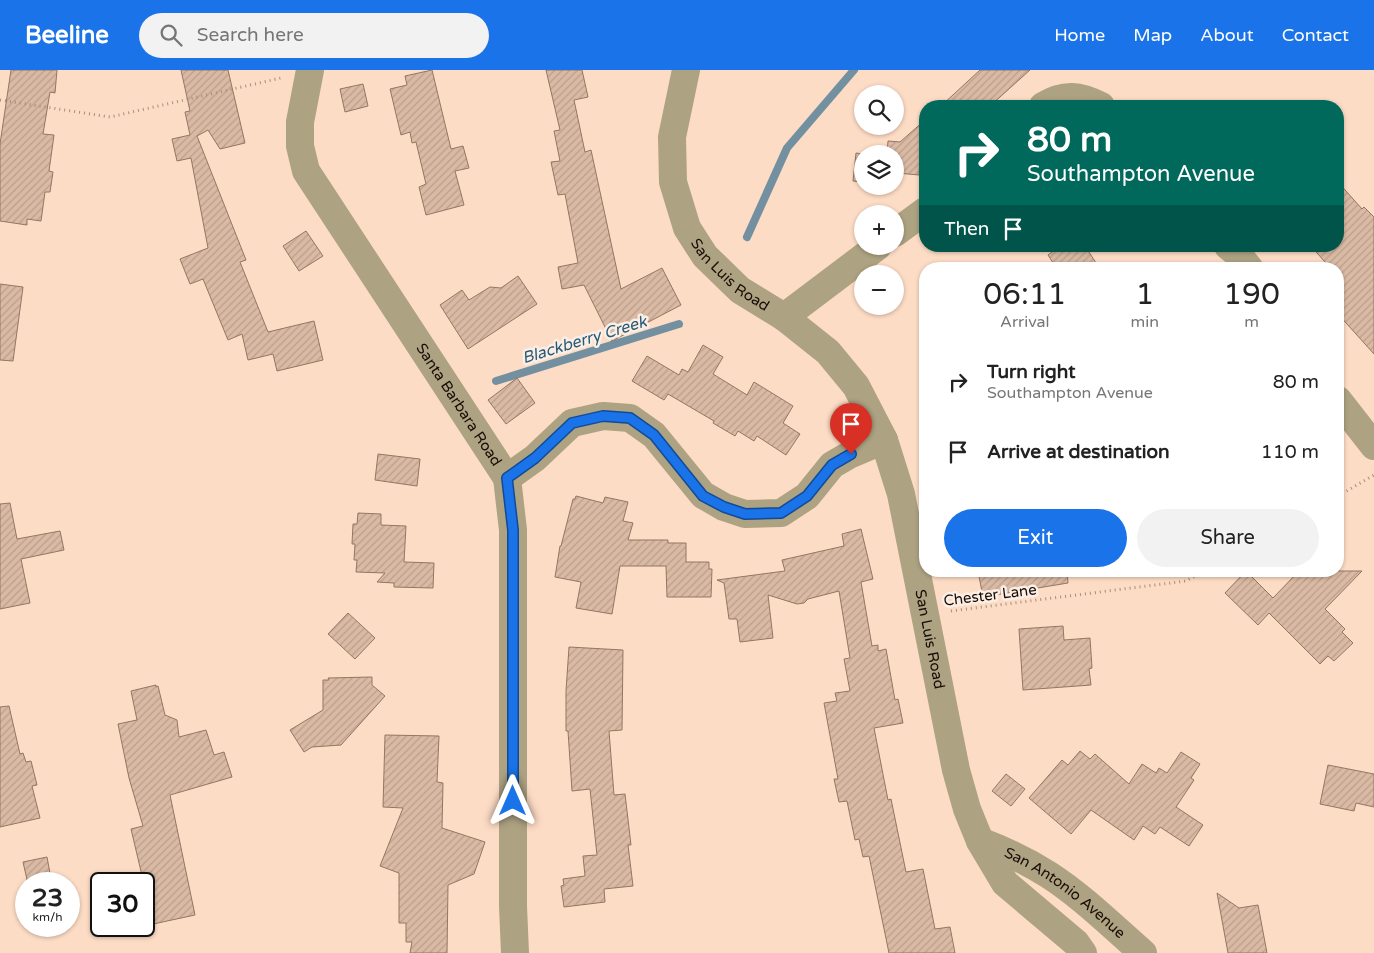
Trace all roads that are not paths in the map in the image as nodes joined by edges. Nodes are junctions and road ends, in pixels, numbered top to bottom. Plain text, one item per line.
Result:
1 (310, 70) edge
2 (686, 70) edge
3 (1058, 100) edge
4 (1088, 100) edge
5 (919, 215) edge
6 (904, 226) edge
7 (1236, 252) edge
8 (866, 255) edge
9 (1244, 262) edge
10 (784, 317) junction
11 (1344, 408) edge
12 (884, 440) junction
13 (1374, 446) edge
14 (507, 478) junction
15 (980, 841) junction
16 (516, 953) edge
17 (1083, 953) edge
18 (1144, 953) edge

1 - 14 street, Santa Barbara Road
2 - 10 street, San Luis Road
3 - 4 street
5 - 6 street
7 - 9 street
8 - 10 street
10 - 12 street, San Luis Road
11 - 13 street
12 - 14 street
12 - 15 street, San Luis Road
14 - 16 street, Santa Barbara Road
15 - 17 street, San Luis Road
15 - 18 street, San Antonio Avenue

